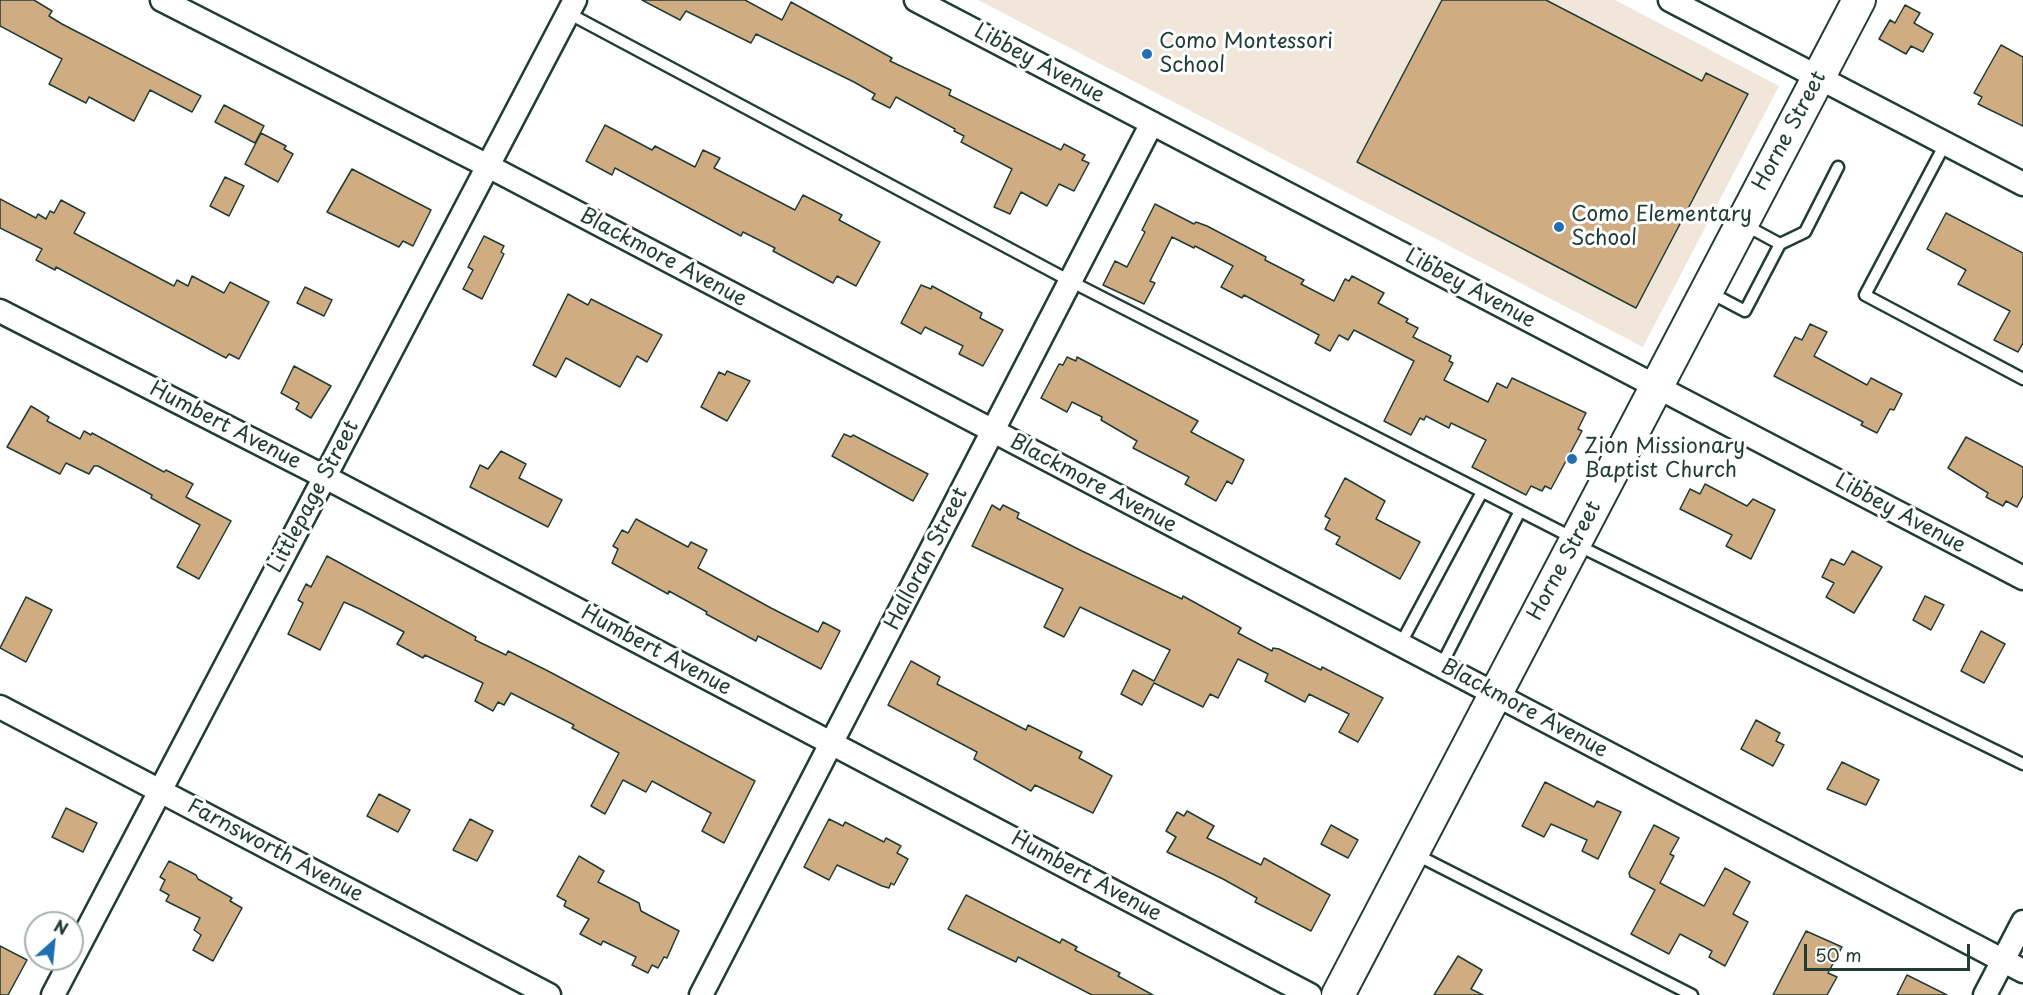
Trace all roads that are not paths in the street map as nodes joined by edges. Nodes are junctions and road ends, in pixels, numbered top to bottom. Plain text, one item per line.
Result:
1 (162, 0) edge
2 (916, 0) edge
3 (1670, 0) edge
4 (1859, 0) edge
5 (572, 7) edge
6 (1818, 78) junction
7 (1152, 123) junction
8 (1945, 144) junction
9 (488, 166) junction
10 (1838, 167) dead end
11 (2023, 184) edge
12 (1742, 224) junction
13 (1780, 244) junction
14 (1070, 281) junction
15 (1706, 291) junction
16 (0, 312) edge
17 (2023, 379) edge
18 (1656, 386) junction
19 (993, 431) junction
20 (325, 477) junction
21 (1482, 492) junction
22 (1520, 511) junction
23 (1575, 542) junction
24 (2023, 578) edge
25 (1400, 645) junction
26 (1441, 666) junction
27 (1495, 694) junction
28 (0, 707) edge
29 (831, 743) junction
30 (2023, 764) edge
31 (160, 791) junction
32 (1412, 852) junction
33 (2023, 922) edge
34 (2003, 960) junction
35 (2023, 971) edge
36 (54, 995) edge
37 (549, 995) edge
38 (701, 995) edge
39 (1310, 995) edge
40 (1338, 995) edge
41 (1692, 995) edge
42 (1985, 995) edge

1 - 9 street, Blackmore Avenue
2 - 7 street, Libbey Avenue
3 - 6 street
4 - 6 street, Horne Street
5 - 9 street, Littlepage Street
5 - 14 lane
6 - 8 street
6 - 12 street, Horne Street
7 - 14 street, Halloran Street
7 - 18 street, Libbey Avenue
8 - 11 street
8 - 17 lane
9 - 19 street, Blackmore Avenue
9 - 20 street, Littlepage Street
10 - 13 lane
12 - 13 lane
12 - 15 street, Horne Street
13 - 15 lane
14 - 19 street, Halloran Street
14 - 21 lane
15 - 18 street, Horne Street
16 - 20 street, Humbert Avenue
18 - 23 street, Horne Street
18 - 24 street, Libbey Avenue
19 - 25 street, Blackmore Avenue
19 - 29 street, Halloran Street
20 - 29 street, Humbert Avenue
20 - 31 street, Littlepage Street
21 - 22 lane
21 - 25 lane
22 - 23 lane
22 - 26 lane
23 - 27 street, Horne Street
23 - 30 lane
25 - 26 street, Blackmore Avenue
26 - 27 street, Blackmore Avenue
27 - 32 street, Horne Street
27 - 34 street, Blackmore Avenue
28 - 31 street, Farnsworth Avenue
29 - 38 street, Halloran Street
29 - 39 street, Humbert Avenue
31 - 36 street, Littlepage Street
31 - 37 street, Farnsworth Avenue
32 - 40 street, Horne Street
32 - 41 lane
33 - 34 street
34 - 35 street, Blackmore Avenue
34 - 42 street

